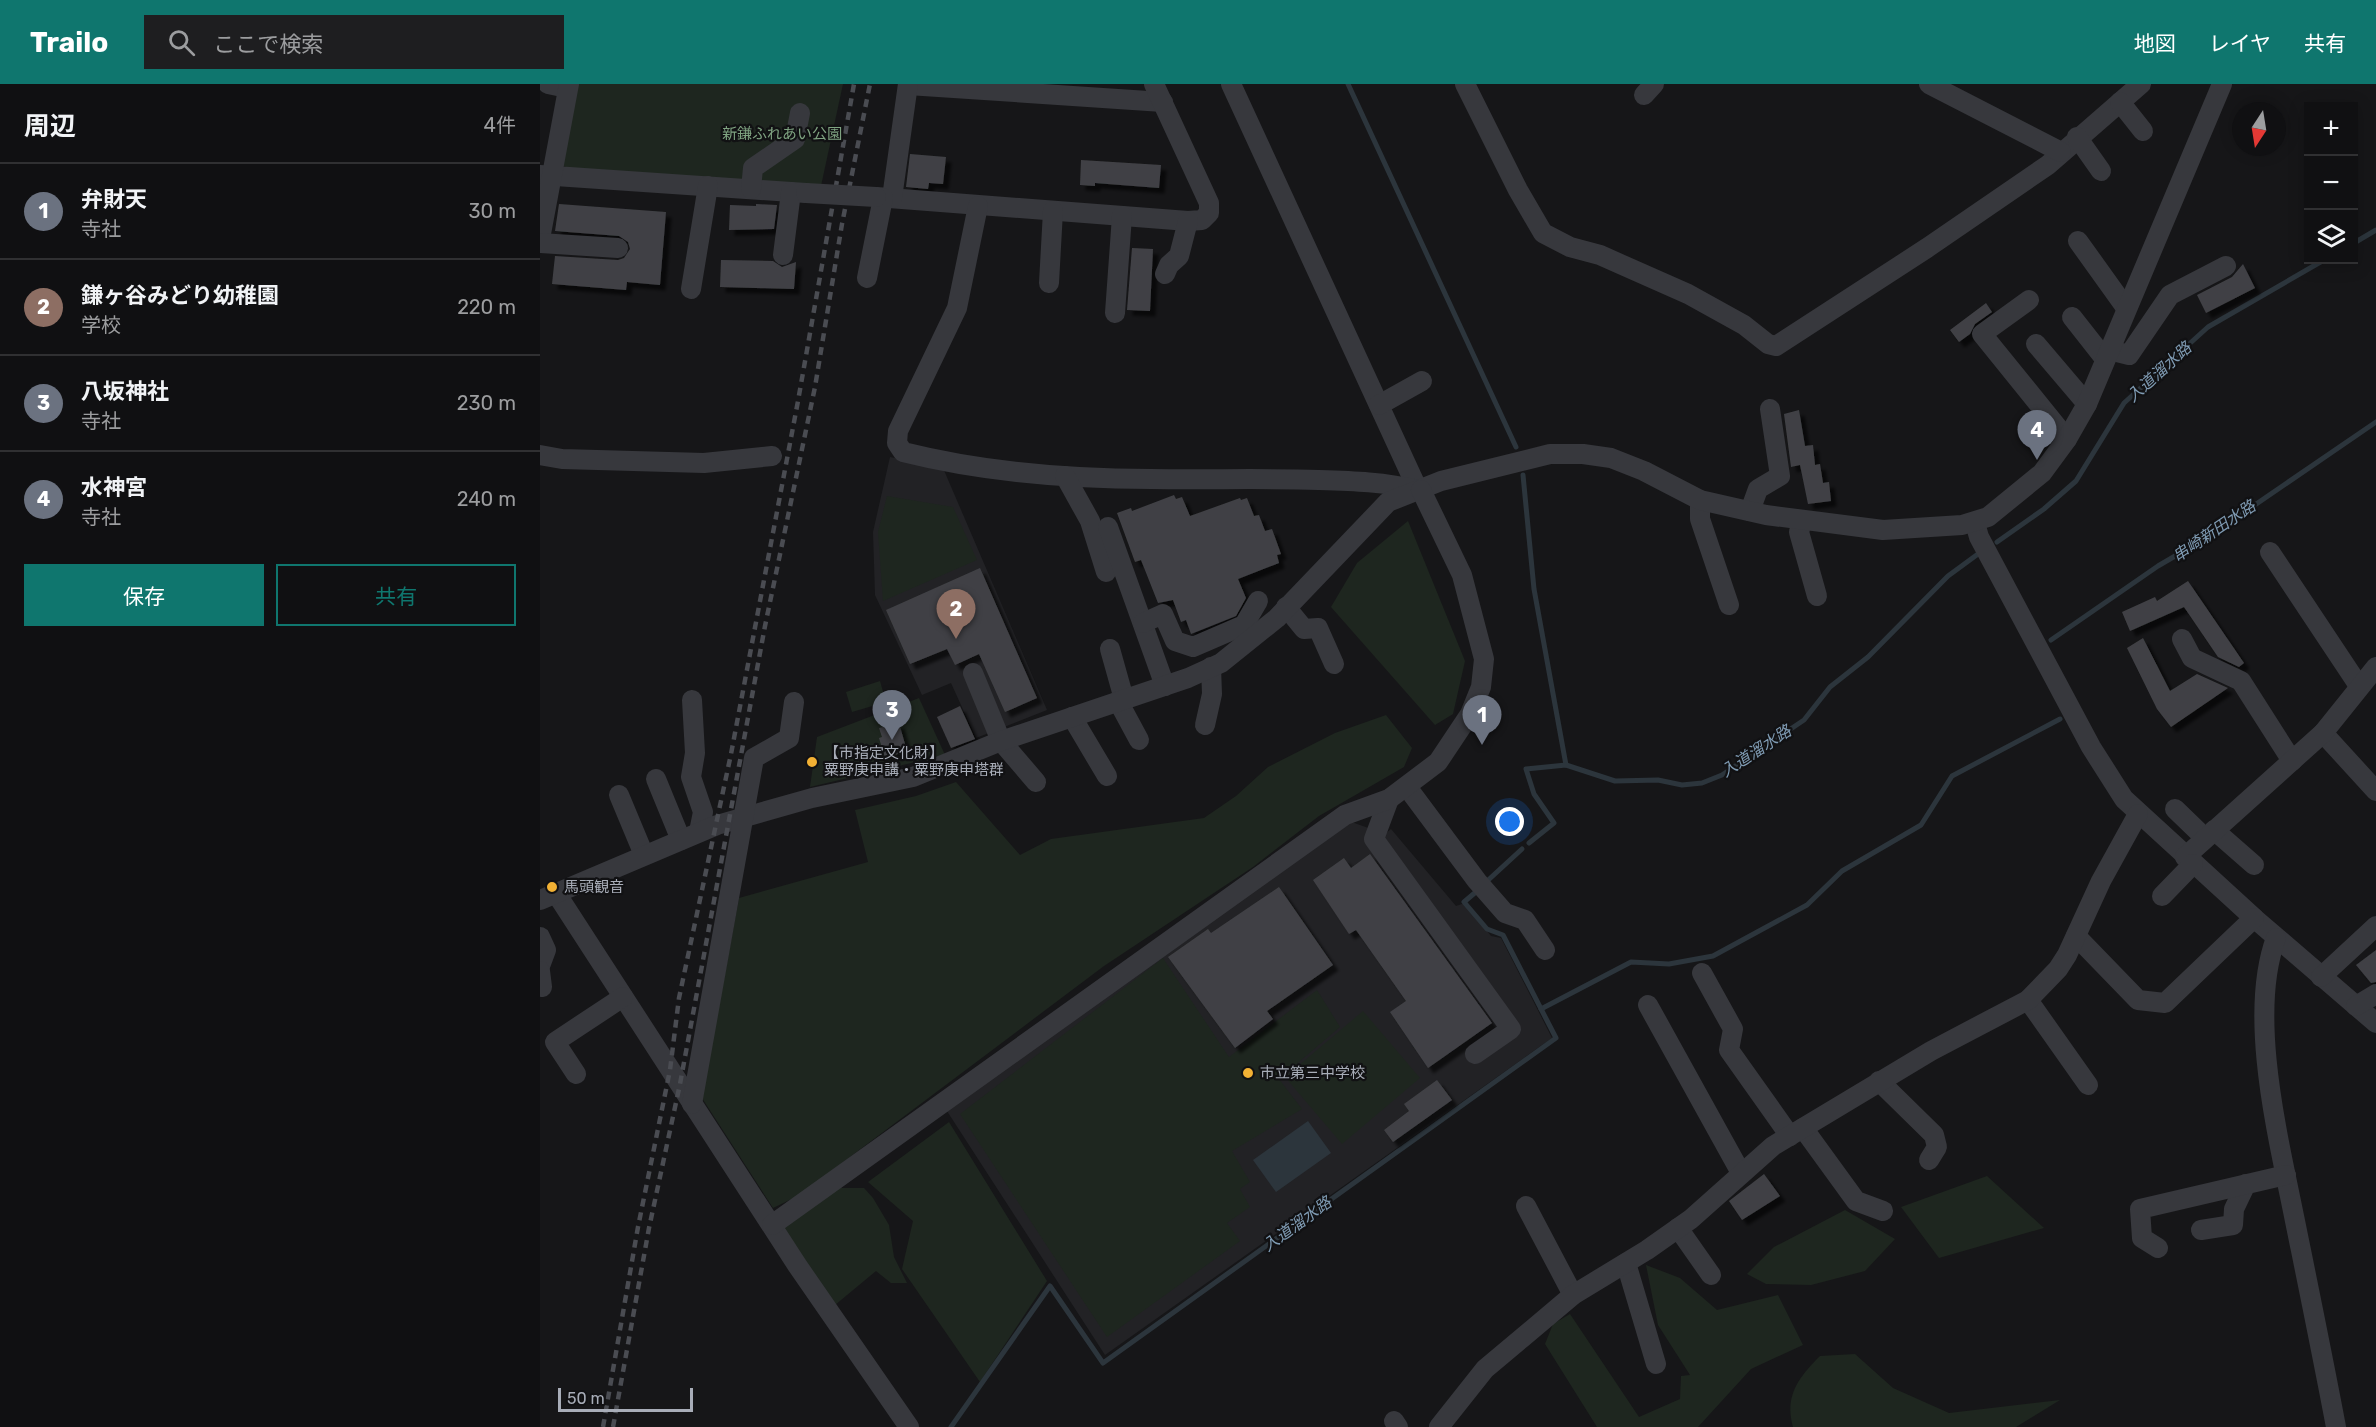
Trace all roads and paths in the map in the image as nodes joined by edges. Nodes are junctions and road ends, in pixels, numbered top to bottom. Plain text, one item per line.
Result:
1 (908, 84) edge
2 (1154, 84) edge
3 (1232, 84) edge
4 (1465, 84) edge
5 (1929, 84) edge
6 (2141, 84) edge
7 (2222, 84) edge
8 (561, 85) edge
9 (1163, 102) junction
10 (2120, 102) junction
11 (801, 113) dead end
12 (2142, 131) dead end
13 (2078, 137) junction
14 (2061, 152) junction
15 (2101, 171) dead end
16 (546, 176) edge
17 (708, 186) junction
18 (751, 189) junction
19 (798, 192) junction
20 (884, 198) junction
21 (978, 206) junction
22 (1053, 211) junction
23 (1116, 216) junction
24 (1188, 221) junction
25 (540, 241) edge
26 (2078, 241) dead end
27 (618, 248) dead end
28 (783, 255) dead end
29 (2226, 266) dead end
30 (1165, 274) dead end
31 (867, 278) dead end
32 (1049, 283) dead end
33 (691, 289) dead end
34 (1105, 290) dead end
35 (2029, 300) dead end
36 (2126, 308) junction
37 (1115, 313) dead end
38 (2072, 316) dead end
39 (2036, 344) dead end
40 (2107, 355) junction
41 (1422, 381) dead end
42 (2087, 404) junction
43 (1379, 405) junction
44 (1770, 409) dead end
45 (2067, 438) junction
46 (540, 455) edge
47 (772, 456) dead end
48 (1065, 476) junction
49 (1419, 490) junction
50 (1701, 500) junction
51 (1750, 511) junction
52 (1802, 520) junction
53 (1975, 523) junction
54 (1108, 527) dead end
55 (2270, 552) dead end
56 (1106, 572) dead end
57 (1817, 596) dead end
58 (1258, 601) dead end
59 (1729, 605) dead end
60 (1286, 607) junction
61 (1143, 623) junction
62 (2182, 639) dead end
63 (1110, 650) dead end
64 (1334, 664) dead end
65 (1211, 667) junction
66 (2376, 667) edge
67 (973, 673) dead end
68 (1165, 686) junction
69 (2359, 686) junction
70 (692, 700) dead end
71 (1121, 700) junction
72 (794, 702) dead end
73 (1071, 717) junction
74 (1205, 725) dead end
75 (2323, 733) junction
76 (1139, 740) dead end
77 (1001, 741) junction
78 (2292, 760) junction
79 (1107, 776) dead end
80 (657, 779) dead end
81 (1036, 782) dead end
82 (1407, 787) junction
83 (2376, 791) edge
84 (619, 795) dead end
85 (1389, 800) junction
86 (2175, 808) dead end
87 (2138, 814) junction
88 (744, 818) junction
89 (2209, 834) junction
90 (690, 836) junction
91 (644, 855) junction
92 (2189, 860) junction
93 (2254, 866) dead end
94 (548, 896) edge
95 (2162, 896) dead end
96 (2254, 918) junction
97 (2376, 926) edge
98 (2076, 936) junction
99 (540, 937) edge
100 (2276, 938) junction
101 (1545, 950) dead end
102 (540, 966) edge
103 (1702, 973) dead end
104 (2321, 977) junction
105 (2376, 994) edge
106 (623, 997) junction
107 (2028, 1000) junction
108 (1648, 1005) dead end
109 (2368, 1012) edge
110 (1474, 1054) dead end
111 (576, 1074) dead end
112 (1879, 1081) junction
113 (2088, 1085) dead end
114 (692, 1104) junction
115 (1797, 1132) junction
116 (1929, 1160) dead end
117 (1741, 1173) junction
118 (2286, 1175) junction
119 (2246, 1184) junction
120 (1526, 1206) dead end
121 (1884, 1211) dead end
122 (772, 1225) junction
123 (1678, 1228) junction
124 (2201, 1230) dead end
125 (2158, 1248) dead end
126 (1626, 1263) junction
127 (1711, 1275) dead end
128 (1573, 1295) junction
129 (1656, 1364) dead end
130 (1441, 1426) edge
131 (909, 1427) edge
132 (2336, 1427) edge

1 - 9 street
1 - 20 street
2 - 9 street
3 - 43 street
4 - 14 street
5 - 14 street
6 - 10 street
7 - 36 street
8 - 16 street
9 - 24 street
10 - 12 street
10 - 13 street
11 - 18 street
13 - 14 street
13 - 15 street
16 - 17 street
16 - 25 street
17 - 18 street
17 - 33 street
18 - 19 street
19 - 20 street, bridge
19 - 28 street
20 - 21 street
20 - 31 street
21 - 22 street
21 - 48 street
22 - 23 street
22 - 32 street
23 - 24 street
23 - 34 street
23 - 37 street
24 - 30 street
25 - 27 street
26 - 36 street
29 - 40 street
35 - 45 street
36 - 40 street
38 - 40 street
39 - 42 street
40 - 42 street
41 - 43 street
42 - 45 street
43 - 49 street
44 - 51 street
45 - 53 street
46 - 47 street
48 - 49 street
48 - 56 street
49 - 50 street
49 - 60 street
49 - 82 street
50 - 51 street
50 - 59 street
51 - 52 street
52 - 53 street
52 - 57 street
53 - 87 street
54 - 61 street
55 - 69 street
58 - 61 street
60 - 64 street
60 - 65 street
61 - 68 street
62 - 78 street
63 - 71 street
65 - 68 street
65 - 74 street
66 - 69 street
67 - 77 street
68 - 71 street
69 - 75 street
70 - 90 street
71 - 73 street
71 - 76 street
72 - 88 street
73 - 77 street
73 - 79 street
75 - 78 street
75 - 83 street
77 - 81 street
77 - 88 street
78 - 89 street
80 - 90 street
82 - 85 street
82 - 101 street
84 - 91 street
85 - 110 street
85 - 122 street
86 - 89 street
87 - 92 street
87 - 98 street
88 - 90 street
88 - 114 street
89 - 92 street
89 - 93 street
90 - 91 street
91 - 94 street
92 - 95 street
92 - 96 street
94 - 106 street
96 - 98 street
96 - 100 street
97 - 104 street
98 - 107 street
99 - 102 street
100 - 104 street
100 - 118 street
103 - 115 street
104 - 109 street
105 - 109 street
106 - 111 street
106 - 114 street
107 - 112 street
107 - 113 street
108 - 117 street
112 - 115 street
112 - 116 street
114 - 122 street
115 - 117 street
115 - 121 street
117 - 123 street
118 - 119 street
118 - 132 street
119 - 124 street
119 - 125 street
120 - 128 street
122 - 131 street
123 - 126 street
123 - 127 street
126 - 128 street
126 - 129 street
128 - 130 street

